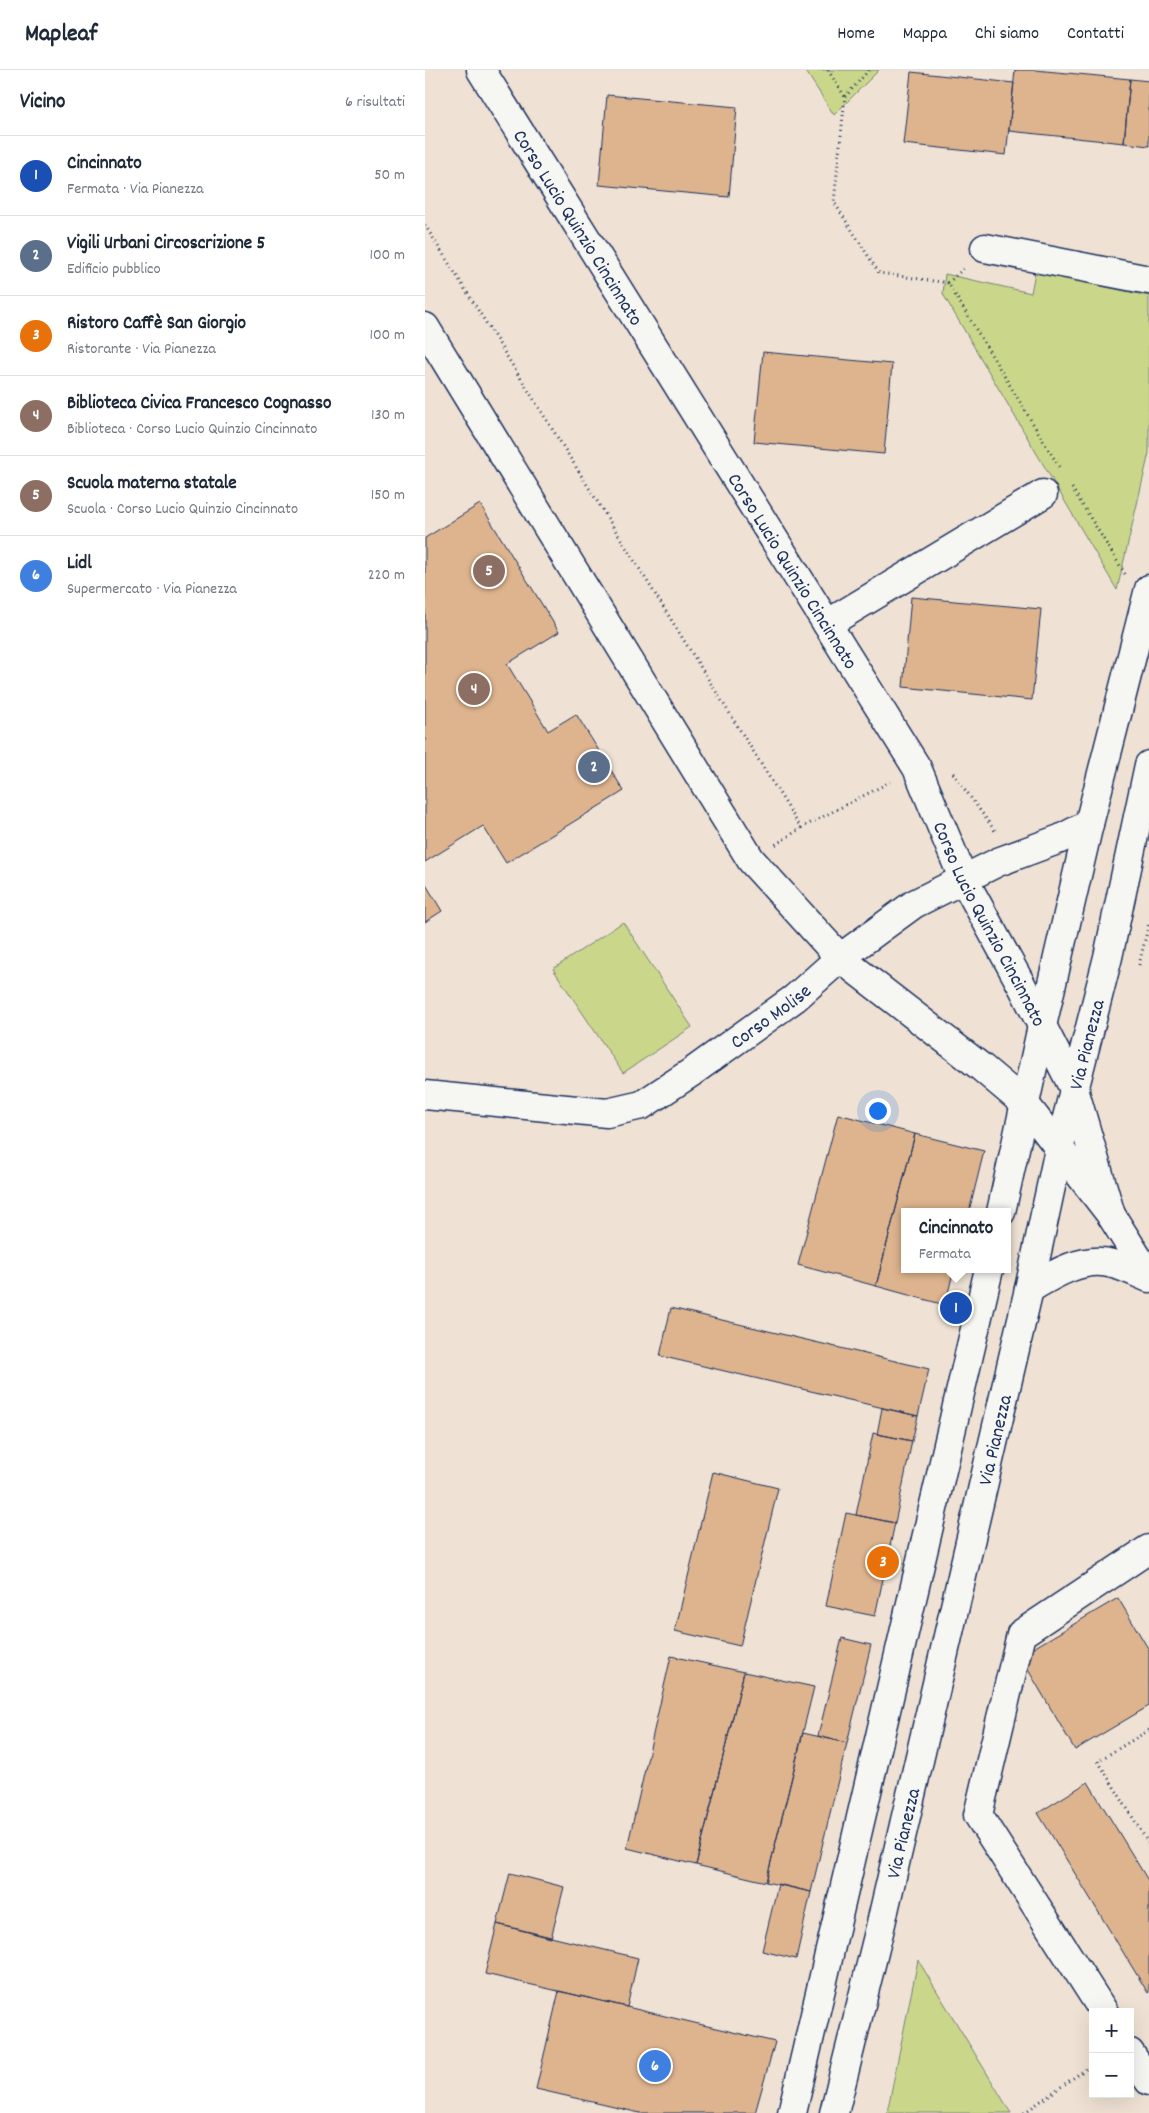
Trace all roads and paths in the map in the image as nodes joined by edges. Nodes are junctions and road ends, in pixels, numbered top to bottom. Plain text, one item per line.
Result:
1 (481, 70) edge
2 (828, 70) edge
3 (869, 70) edge
4 (845, 97) junction
5 (425, 225) edge
6 (985, 248) dead end
7 (1149, 280) edge
8 (425, 327) edge
9 (1062, 471) dead end
10 (1067, 479) dead end
11 (1043, 494) dead end
12 (1147, 598) edge
13 (827, 624) junction
14 (1149, 765) edge
15 (850, 803) dead end
16 (1089, 824) junction
17 (801, 828) junction
18 (751, 860) junction
19 (963, 878) junction
20 (840, 958) junction
21 (1042, 1026) junction
22 (1074, 1089) junction
23 (425, 1094) edge
24 (1025, 1104) junction
25 (1059, 1148) junction
26 (1002, 1208) edge
27 (1111, 1215) junction
28 (988, 1273) edge
29 (1149, 1277) edge
30 (1029, 1289) junction
31 (973, 1342) junction
32 (1013, 1355) junction
33 (1149, 1549) edge
34 (903, 1640) junction
35 (944, 1652) junction
36 (1149, 1730) edge
37 (1149, 1844) edge
38 (841, 1904) junction
39 (883, 1916) junction
40 (1101, 2008) edge
41 (1134, 2059) edge
42 (1089, 2067) edge
43 (1149, 2081) edge
44 (792, 2113) edge
45 (834, 2113) edge
46 (1024, 2113) edge

1 - 13 street, Corso Lucio Quinzio Cincinnato
2 - 4 path
3 - 4 path
4 - 9 path
5 - 17 path
6 - 7 street
8 - 18 street
10 - 12 path
11 - 13 street
12 - 16 street
13 - 19 street, Corso Lucio Quinzio Cincinnato
14 - 22 street, Via Pianezza
15 - 17 path
16 - 19 street, Corso Molise
16 - 21 street
17 - 18 path
18 - 20 street
19 - 20 street, Corso Molise
19 - 21 street, Corso Lucio Quinzio Cincinnato
20 - 23 street, Corso Molise
20 - 24 street
21 - 22 street, Corso Lucio Quinzio Cincinnato
21 - 24 street
22 - 25 street, Via Pianezza
22 - 27 street, Corso Lucio Quinzio Cincinnato
24 - 25 street
24 - 26 street
25 - 27 street
25 - 30 street, Via Pianezza
27 - 29 street
28 - 31 street, Via Pianezza
29 - 30 street
30 - 32 street, Via Pianezza
31 - 32 street
31 - 34 street, Via Pianezza
32 - 35 street, Via Pianezza
33 - 40 street
34 - 35 street
34 - 38 street, Via Pianezza
35 - 39 street, Via Pianezza
36 - 37 path
38 - 39 street
38 - 44 street, Via Pianezza
39 - 45 street, Via Pianezza
41 - 43 street
42 - 46 path

